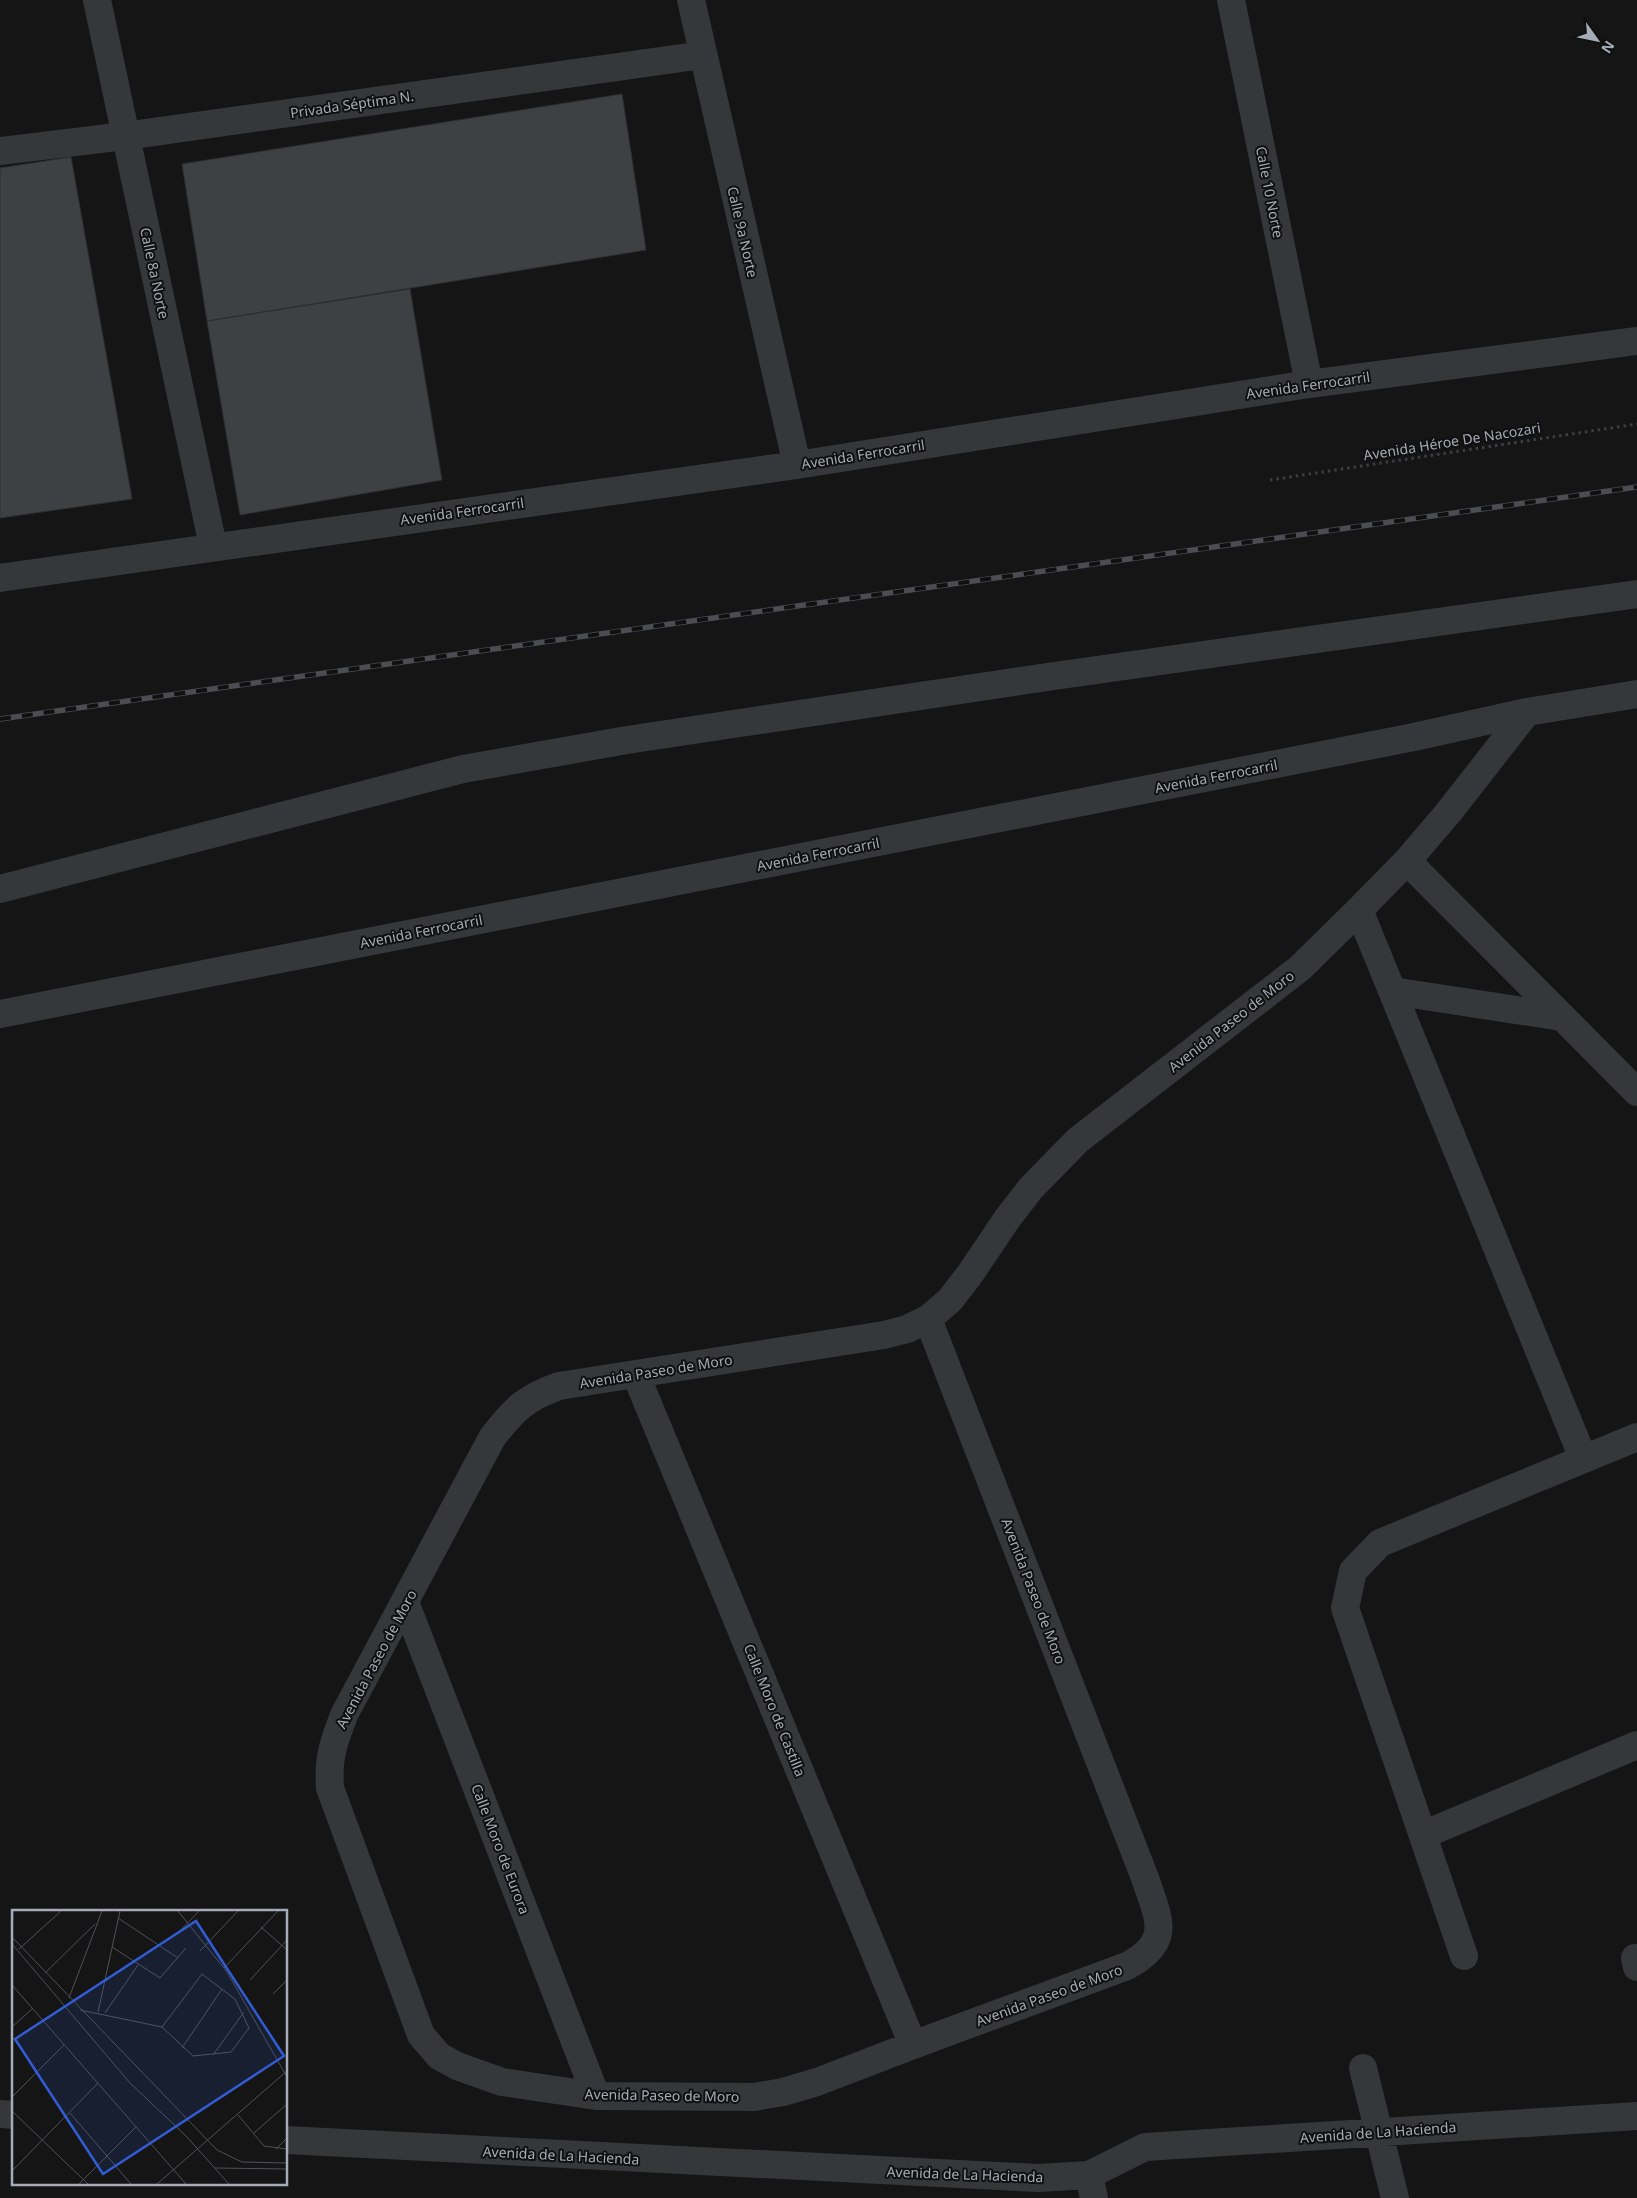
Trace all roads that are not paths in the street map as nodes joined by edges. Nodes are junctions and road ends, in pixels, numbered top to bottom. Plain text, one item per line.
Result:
1 (97, 0) edge
2 (691, 0) edge
3 (1231, 0) edge
4 (703, 55) junction
5 (125, 136) junction
6 (0, 151) edge
7 (1637, 341) edge
8 (1309, 384) junction
9 (797, 465) junction
10 (213, 546) junction
11 (0, 578) edge
12 (1637, 594) edge
13 (1637, 694) edge
14 (1527, 712) junction
15 (1407, 861) junction
16 (0, 889) edge
17 (1360, 910) junction
18 (1392, 991) junction
19 (0, 1014) edge
20 (1562, 1017) junction
21 (1637, 1092) edge
22 (928, 1319) junction
23 (636, 1375) junction
24 (1637, 1437) edge
25 (1583, 1458) junction
26 (405, 1602) junction
27 (1637, 1745) edge
28 (1422, 1835) junction
29 (1464, 1956) dead end
30 (913, 2045) junction
31 (1363, 2068) dead end
32 (596, 2096) junction
33 (1637, 2116) edge
34 (1379, 2132) junction
35 (288, 2140) edge
36 (1091, 2187) edge
37 (1395, 2198) edge

1 - 5 street, Calle 8a Norte
2 - 4 street, Calle 9a Norte
3 - 8 street, Calle 10 Norte
4 - 5 street, Privada Séptima N.
4 - 9 street, Calle 9a Norte
5 - 6 street, Privada Séptima N.
5 - 10 street, Calle 8a Norte
7 - 8 street, Avenida Ferrocarril
8 - 9 street, Avenida Ferrocarril
9 - 10 street, Avenida Ferrocarril
10 - 11 street, Avenida Ferrocarril
12 - 16 street
13 - 14 street, Avenida Ferrocarril
14 - 15 street, Avenida Paseo de Moro
14 - 19 street, Avenida Ferrocarril
15 - 17 street, Avenida Paseo de Moro
15 - 20 street
17 - 18 street
17 - 22 street, Avenida Paseo de Moro
18 - 20 street
18 - 25 street
20 - 21 street
22 - 23 street, Avenida Paseo de Moro
22 - 30 street, Avenida Paseo de Moro
23 - 26 street, Avenida Paseo de Moro
23 - 30 street, Calle Moro de Castilla
24 - 25 street
25 - 28 street
26 - 32 street, Calle Moro de Eurora
26 - 32 street, Avenida Paseo de Moro
27 - 28 street
28 - 29 street
30 - 32 street, Avenida Paseo de Moro
31 - 34 street
33 - 34 street, Avenida de La Hacienda
34 - 36 street, Avenida de La Hacienda
34 - 37 street
35 - 36 street, Avenida de La Hacienda

